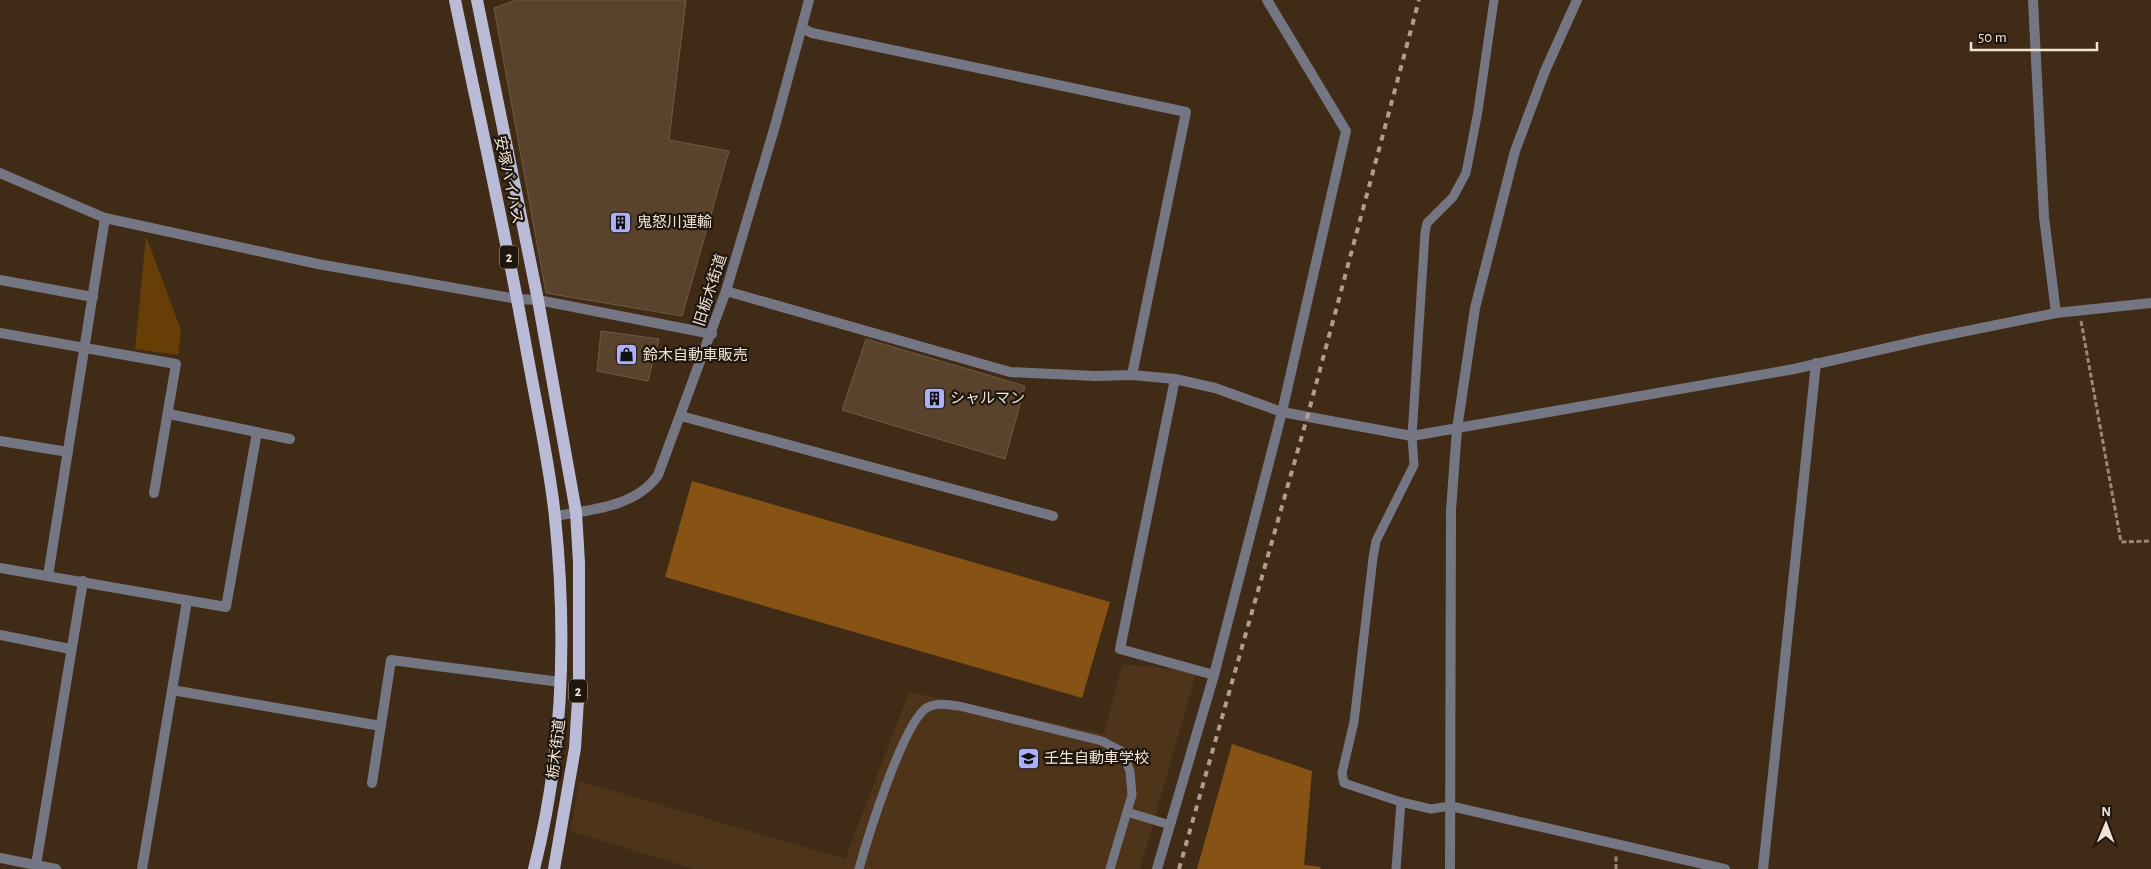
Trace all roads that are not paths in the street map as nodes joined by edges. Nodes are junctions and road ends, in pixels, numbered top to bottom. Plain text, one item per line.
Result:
1 (455, 0) edge
2 (477, 0) edge
3 (809, 0) edge
4 (1267, 0) edge
5 (1494, 0) edge
6 (1577, 0) edge
7 (2033, 0) edge
8 (802, 28) junction
9 (0, 173) edge
10 (105, 218) junction
11 (0, 280) edge
12 (726, 291) junction
13 (92, 297) junction
14 (518, 299) junction
15 (538, 300) junction
16 (2151, 303) edge
17 (2056, 313) junction
18 (0, 333) edge
19 (712, 334) junction
20 (85, 349) junction
21 (1816, 363) junction
22 (1132, 375) junction
23 (1175, 379) junction
24 (1282, 412) junction
25 (169, 414) junction
26 (681, 416) junction
27 (1457, 429) junction
28 (257, 432) junction
29 (1412, 436) junction
30 (290, 439) dead end
31 (0, 442) edge
32 (68, 452) junction
33 (154, 493) dead end
34 (576, 512) junction
35 (555, 516) junction
36 (1053, 516) dead end
37 (0, 568) edge
38 (48, 576) junction
39 (83, 581) junction
40 (187, 601) junction
41 (0, 635) edge
42 (70, 649) junction
43 (1214, 676) junction
44 (560, 682) junction
45 (172, 690) junction
46 (381, 726) junction
47 (372, 782) dead end
48 (1401, 802) junction
49 (1450, 806) junction
50 (1127, 812) junction
51 (1170, 825) junction
52 (0, 858) edge
53 (36, 865) junction
54 (56, 869) edge
55 (142, 869) edge
56 (534, 869) edge
57 (554, 869) edge
58 (859, 869) edge
59 (1110, 869) edge
60 (1157, 869) edge
61 (1396, 869) edge
62 (1450, 869) edge
63 (1725, 869) edge
64 (1763, 869) edge

1 - 14 main road, 安塚バイパス / 2
2 - 15 main road, 安塚バイパス / 2
3 - 8 street, 旧栃木街道
4 - 24 street
5 - 29 lane
6 - 27 street
7 - 17 street
8 - 12 street, 旧栃木街道
8 - 22 street
9 - 10 street
10 - 13 street
10 - 14 street
11 - 13 street
12 - 19 street, 旧栃木街道
12 - 22 street
13 - 20 street
14 - 15 street
14 - 35 main road, 安塚バイパス / 2
15 - 19 street
15 - 34 main road, 安塚バイパス / 2
16 - 17 street
17 - 21 street
18 - 20 street
19 - 26 street, 旧栃木街道
20 - 25 street
20 - 32 street
21 - 27 street
21 - 64 street
22 - 23 street
23 - 24 street
23 - 43 street
24 - 29 street
24 - 43 street
25 - 28 street
25 - 33 street
26 - 34 street, 旧栃木街道
26 - 36 street
27 - 29 street
27 - 49 street
28 - 30 street
28 - 40 street
29 - 48 lane
31 - 32 street
32 - 38 street
34 - 35 street, 旧栃木街道
34 - 57 main road, 栃木街道 / 2
35 - 44 main road, 栃木街道 / 2
37 - 38 street
38 - 39 street
39 - 40 street
39 - 42 street
40 - 45 street
41 - 42 street
42 - 53 street
43 - 51 street
44 - 46 street
44 - 56 main road, 栃木街道 / 2
45 - 46 street
45 - 55 street
46 - 47 street
48 - 49 lane
48 - 61 lane
49 - 62 street
49 - 63 street
50 - 51 lane
50 - 58 lane
50 - 59 lane
51 - 60 street
52 - 53 street
53 - 54 street

